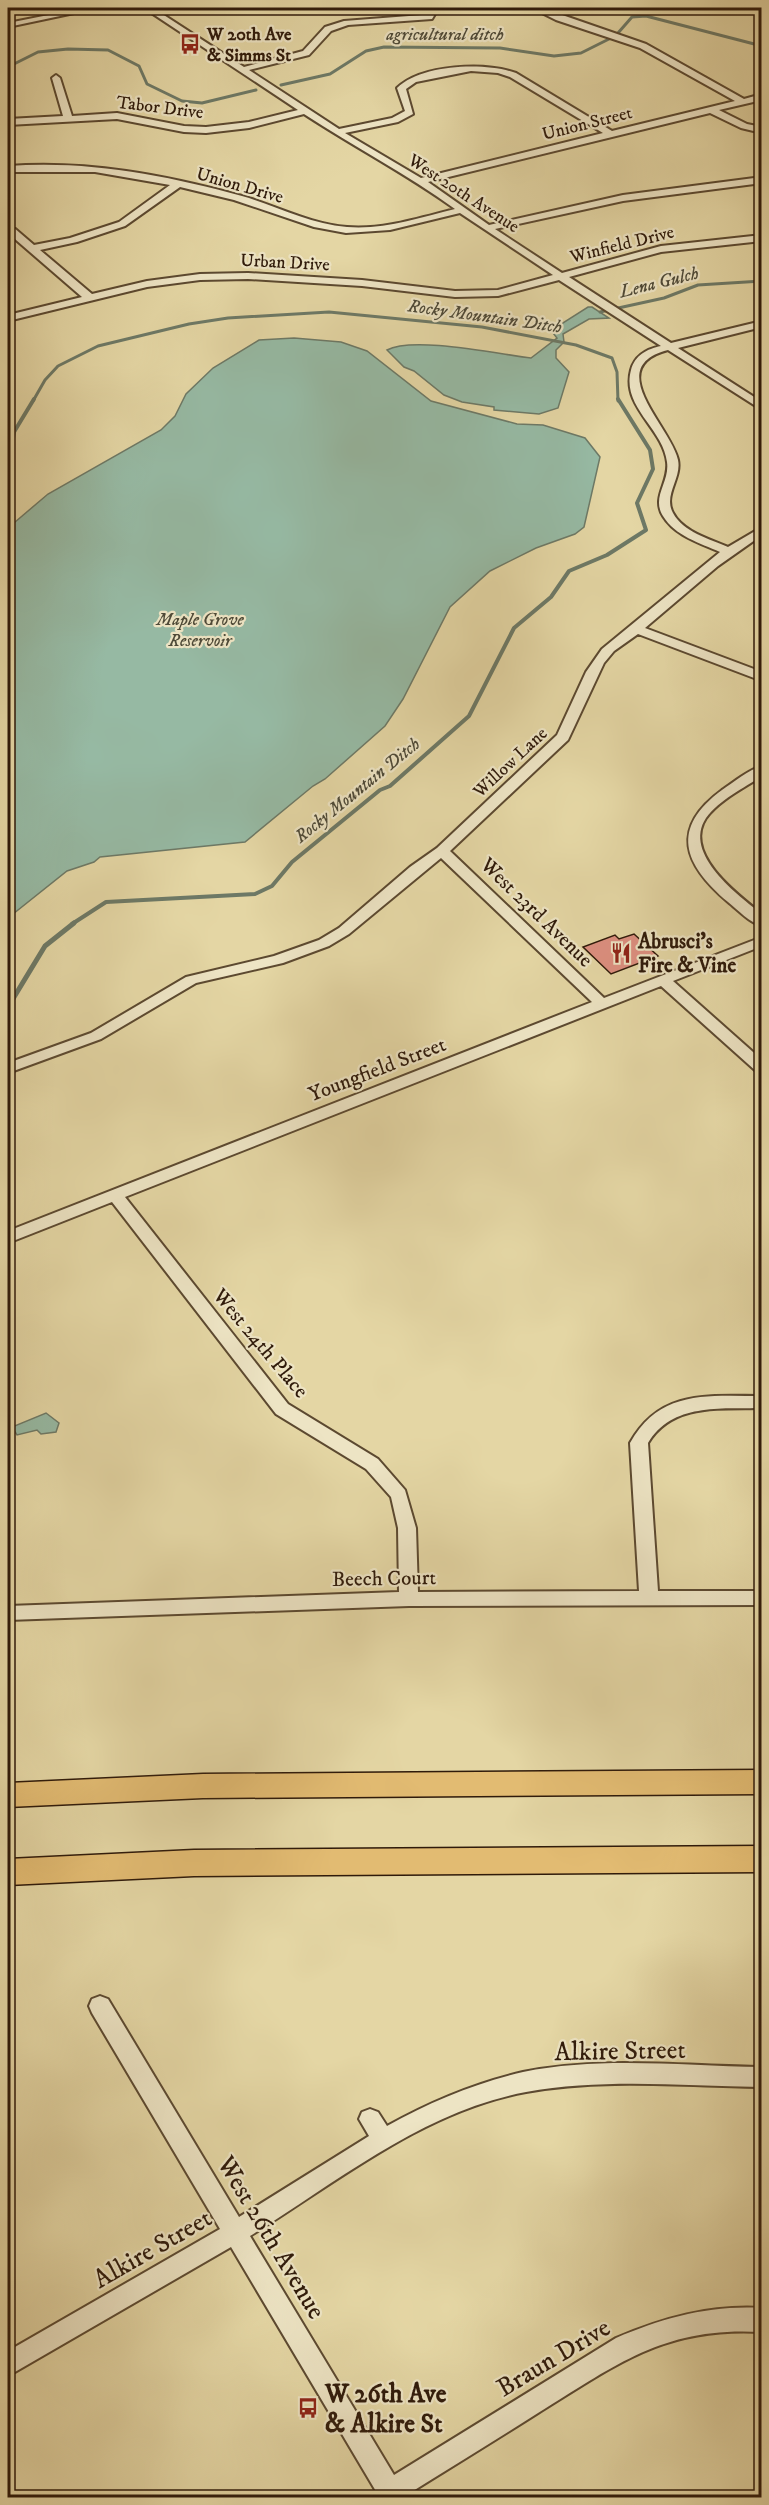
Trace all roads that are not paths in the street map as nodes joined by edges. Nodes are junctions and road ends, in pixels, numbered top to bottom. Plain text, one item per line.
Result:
1 (94, 8) edge
2 (148, 8) edge
3 (536, 8) edge
4 (757, 8) edge
5 (762, 10) edge
6 (432, 16) dead end
7 (8, 26) edge
8 (242, 70) junction
9 (56, 78) dead end
10 (762, 97) edge
11 (743, 102) junction
12 (712, 110) junction
13 (306, 111) junction
14 (68, 118) junction
15 (8, 122) edge
16 (762, 130) edge
17 (337, 132) junction
18 (610, 134) junction
19 (8, 169) edge
20 (762, 180) edge
21 (420, 181) junction
22 (177, 184) junction
23 (8, 192) edge
24 (462, 210) junction
25 (487, 228) junction
26 (762, 238) edge
27 (32, 249) junction
28 (562, 276) junction
29 (90, 298) junction
30 (8, 318) edge
31 (762, 324) edge
32 (669, 346) junction
33 (762, 407) edge
34 (762, 530) edge
35 (727, 551) junction
36 (637, 629) junction
37 (762, 677) edge
38 (762, 770) edge
39 (442, 851) junction
40 (762, 922) edge
41 (762, 941) edge
42 (663, 980) junction
43 (602, 1004) junction
44 (8, 1068) edge
45 (762, 1069) edge
46 (114, 1195) junction
47 (8, 1237) edge
48 (762, 1402) edge
49 (762, 1598) edge
50 (409, 1599) junction
51 (649, 1600) junction
52 (8, 1612) edge
53 (762, 1782) edge
54 (8, 1795) edge
55 (762, 1859) edge
56 (8, 1872) edge
57 (100, 2006) dead end
58 (762, 2077) edge
59 (370, 2119) dead end
60 (384, 2140) junction
61 (236, 2232) junction
62 (762, 2320) edge
63 (8, 2364) edge
64 (392, 2494) edge

1 - 7 street
2 - 8 street, West 20th Avenue
3 - 11 street
4 - 5 street
6 - 8 street
8 - 13 street, West 20th Avenue
9 - 14 street
10 - 11 street, Union Street
11 - 12 street, Union Street
12 - 16 street
12 - 18 street, Union Street
13 - 14 street, Tabor Drive
13 - 17 street, West 20th Avenue
14 - 15 street, Tabor Drive
17 - 18 street
17 - 21 street, West 20th Avenue
18 - 21 street, Union Street
19 - 22 street, Union Drive
20 - 25 street
21 - 24 street, West 20th Avenue
22 - 24 street, Union Drive
22 - 27 street
23 - 27 street
24 - 25 street, West 20th Avenue
25 - 28 street, West 20th Avenue
26 - 28 street, Winfield Drive
27 - 29 street
28 - 29 street, Urban Drive
28 - 32 street, West 20th Avenue
29 - 30 street, Urban Drive
31 - 32 street
32 - 33 street, West 20th Avenue
32 - 35 street
34 - 35 street, Willow Lane
35 - 36 street, Willow Lane
36 - 37 street
36 - 39 street, Willow Lane
38 - 40 street
39 - 43 street, West 23rd Avenue
39 - 44 street, Willow Lane
41 - 42 street, Youngfield Street
42 - 43 street, Youngfield Street
42 - 45 street
43 - 46 street, Youngfield Street
46 - 47 street, Youngfield Street
46 - 50 street, West 24th Place
48 - 51 street
49 - 51 street, Beech Court
50 - 51 street, Beech Court
50 - 52 street, Beech Court
53 - 54 highway
55 - 56 highway
57 - 61 street, West 26th Avenue
58 - 60 street, Alkire Street
59 - 60 street
60 - 61 street, Alkire Street
61 - 63 street, Alkire Street
61 - 64 street, West 26th Avenue
62 - 64 street, Braun Drive

